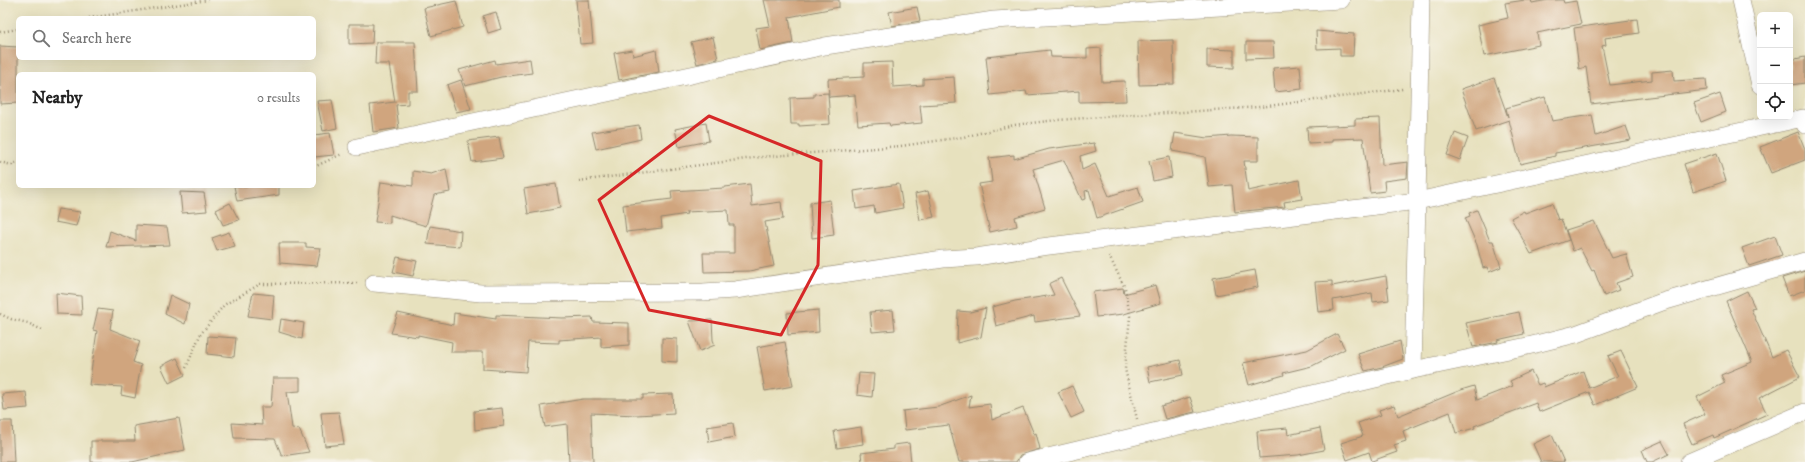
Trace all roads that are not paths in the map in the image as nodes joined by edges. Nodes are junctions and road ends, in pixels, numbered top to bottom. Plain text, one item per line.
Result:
1 (1341, 0) edge
2 (1421, 0) edge
3 (1741, 0) edge
4 (1760, 84) edge
5 (1804, 120) edge
6 (1768, 122) edge
7 (357, 147) road end
8 (1417, 201) junction
9 (1805, 261) edge
10 (374, 283) road end
11 (1413, 370) junction
12 (1805, 412) edge
13 (1028, 462) edge
14 (1689, 462) edge

1 - 7 street
2 - 8 street
3 - 4 street
5 - 6 street
6 - 8 street
8 - 10 street
8 - 11 street
9 - 11 street
11 - 13 street
12 - 14 street

